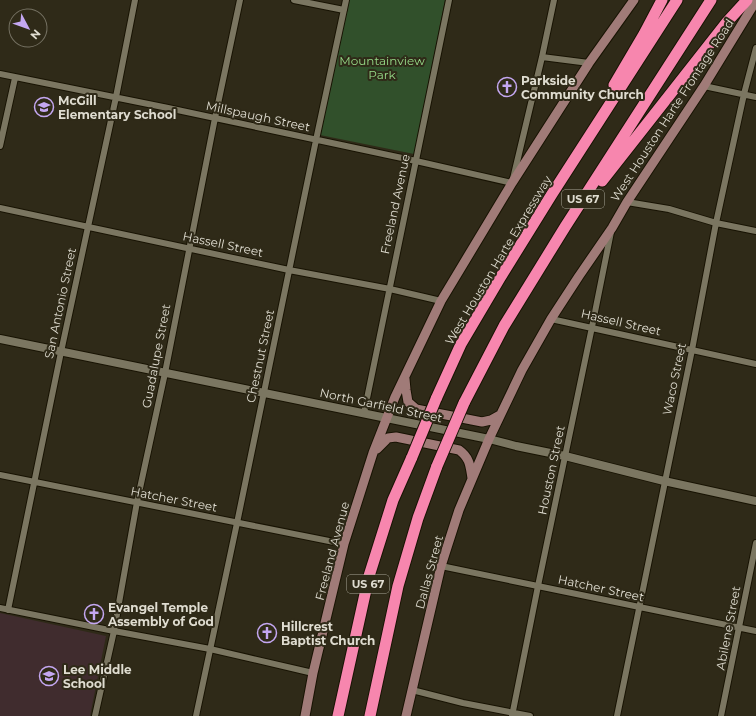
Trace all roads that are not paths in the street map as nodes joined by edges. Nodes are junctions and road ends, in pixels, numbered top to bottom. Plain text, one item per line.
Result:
1 (135, 0) edge
2 (240, 0) edge
3 (294, 0) edge
4 (346, 0) edge
5 (449, 0) edge
6 (554, 0) edge
7 (634, 0) edge
8 (662, 0) edge
9 (677, 0) edge
10 (711, 0) edge
11 (747, 0) edge
12 (756, 1) edge
13 (344, 10) junction
14 (756, 48) edge
15 (542, 57) junction
16 (589, 63) junction
17 (0, 74) edge
18 (15, 78) junction
19 (704, 86) junction
20 (744, 94) junction
21 (116, 97) junction
22 (756, 97) edge
23 (215, 118) junction
24 (316, 140) junction
25 (0, 146) edge
26 (416, 162) junction
27 (512, 183) junction
28 (552, 194) junction
29 (627, 202) junction
30 (0, 208) edge
31 (716, 223) junction
32 (88, 227) junction
33 (565, 227) junction
34 (612, 228) junction
35 (756, 231) edge
36 (189, 248) junction
37 (289, 270) junction
38 (390, 289) junction
39 (441, 302) junction
40 (552, 318) junction
41 (592, 327) junction
42 (0, 339) edge
43 (692, 350) junction
44 (61, 352) junction
45 (756, 364) edge
46 (165, 373) junction
47 (405, 378) junction
48 (264, 393) junction
49 (364, 413) junction
50 (500, 415) junction
51 (387, 418) junction
52 (489, 439) junction
53 (373, 453) junction
54 (565, 456) junction
55 (0, 475) edge
56 (472, 480) junction
57 (664, 481) junction
58 (35, 482) junction
59 (756, 501) edge
60 (137, 502) junction
61 (237, 522) junction
62 (756, 543) edge
63 (344, 544) junction
64 (441, 566) junction
65 (538, 586) junction
66 (639, 607) junction
67 (0, 608) edge
68 (8, 610) junction
69 (739, 628) junction
70 (756, 631) edge
71 (114, 632) junction
72 (210, 649) junction
73 (313, 673) junction
74 (412, 690) junction
75 (512, 714) edge
76 (95, 716) edge
77 (196, 716) edge
78 (305, 716) edge
79 (338, 716) edge
80 (371, 716) edge
81 (406, 716) edge
82 (530, 716) edge
83 (616, 716) edge
84 (721, 716) edge

1 - 21 street, San Antonio Street
2 - 23 street, Guadalupe Street
3 - 13 street
4 - 13 street, Chestnut Street
5 - 26 street, Freeland Avenue
6 - 15 street
7 - 16 main road
8 - 28 highway
9 - 28 highway, West Houston Harte Expressway / US 67
10 - 33 highway, US 67
11 - 33 highway
12 - 19 main road, West Houston Harte Frontage Road
13 - 24 street, Chestnut Street
14 - 20 street, Waco Street
15 - 16 street
15 - 27 street
16 - 27 main road
17 - 18 street, Millspaugh Street
18 - 21 street, Millspaugh Street
18 - 25 street
19 - 20 street
19 - 29 main road, West Houston Harte Frontage Road
20 - 22 street
20 - 31 street, Waco Street
21 - 23 street, Millspaugh Street
21 - 32 street, San Antonio Street
23 - 24 street, Millspaugh Street
23 - 36 street, Guadalupe Street
24 - 26 street, Millspaugh Street
24 - 37 street, Chestnut Street
26 - 27 street, Millspaugh Street
26 - 38 street, Freeland Avenue
27 - 39 main road
28 - 79 highway, West Houston Harte Expressway / US 67, bridge
29 - 31 street
29 - 34 main road, West Houston Harte Frontage Road
30 - 32 street, Hassell Street
31 - 35 street
31 - 43 street, Waco Street
32 - 36 street, Hassell Street
32 - 44 street, San Antonio Street
33 - 80 highway, US 67, bridge
34 - 40 main road, West Houston Harte Frontage Road
34 - 41 street, Houston Street
36 - 37 street, Hassell Street
36 - 46 street, Guadalupe Street
37 - 38 street, Hassell Street
37 - 48 street, Chestnut Street
38 - 39 street, Hassell Street
38 - 49 street, Freeland Avenue
39 - 47 main road
40 - 41 street, Hassell Street
40 - 50 main road, West Houston Harte Frontage Road
41 - 43 street, Hassell Street
41 - 54 street, Houston Street
42 - 44 street, North Garfield Street
43 - 45 street, Hassell Street
43 - 57 street, Waco Street
44 - 46 street, North Garfield Street
44 - 58 street, San Antonio Street
46 - 48 street, North Garfield Street
46 - 60 street, Guadalupe Street
47 - 50 main road
47 - 51 main road
48 - 49 street, North Garfield Street
48 - 61 street, Chestnut Street
49 - 51 street, North Garfield Street
50 - 52 main road, West Houston Harte Frontage Road
51 - 52 street, North Garfield Street
51 - 53 main road, Freeland Avenue
52 - 54 street, North Garfield Street
52 - 56 main road, Dallas Street
53 - 56 main road
53 - 63 main road, Freeland Avenue
54 - 57 street, North Garfield Street
54 - 65 street, Houston Street
55 - 58 street, Hatcher Street
56 - 64 main road, Dallas Street
57 - 59 street, North Garfield Street
57 - 66 street, Waco Street
58 - 60 street, Hatcher Street
58 - 68 street, San Antonio Street
60 - 61 street, Hatcher Street
60 - 71 street, Guadalupe Street
61 - 63 street, Hatcher Street
61 - 72 street, Chestnut Street
62 - 69 street, Abilene Street
63 - 73 main road, Freeland Avenue
64 - 65 street, Hatcher Street
64 - 74 main road, Dallas Street
65 - 66 street, Hatcher Street
65 - 75 street, Houston Street
66 - 69 street, Hatcher Street
66 - 83 street, Waco Street
67 - 68 street
68 - 71 street
69 - 70 street, Hatcher Street
69 - 84 street, Abilene Street
71 - 72 street
71 - 76 street, Guadalupe Street
72 - 73 street
72 - 77 street, Chestnut Street
73 - 78 main road, Freeland Avenue
74 - 75 street
74 - 81 main road, Dallas Street
75 - 82 street

